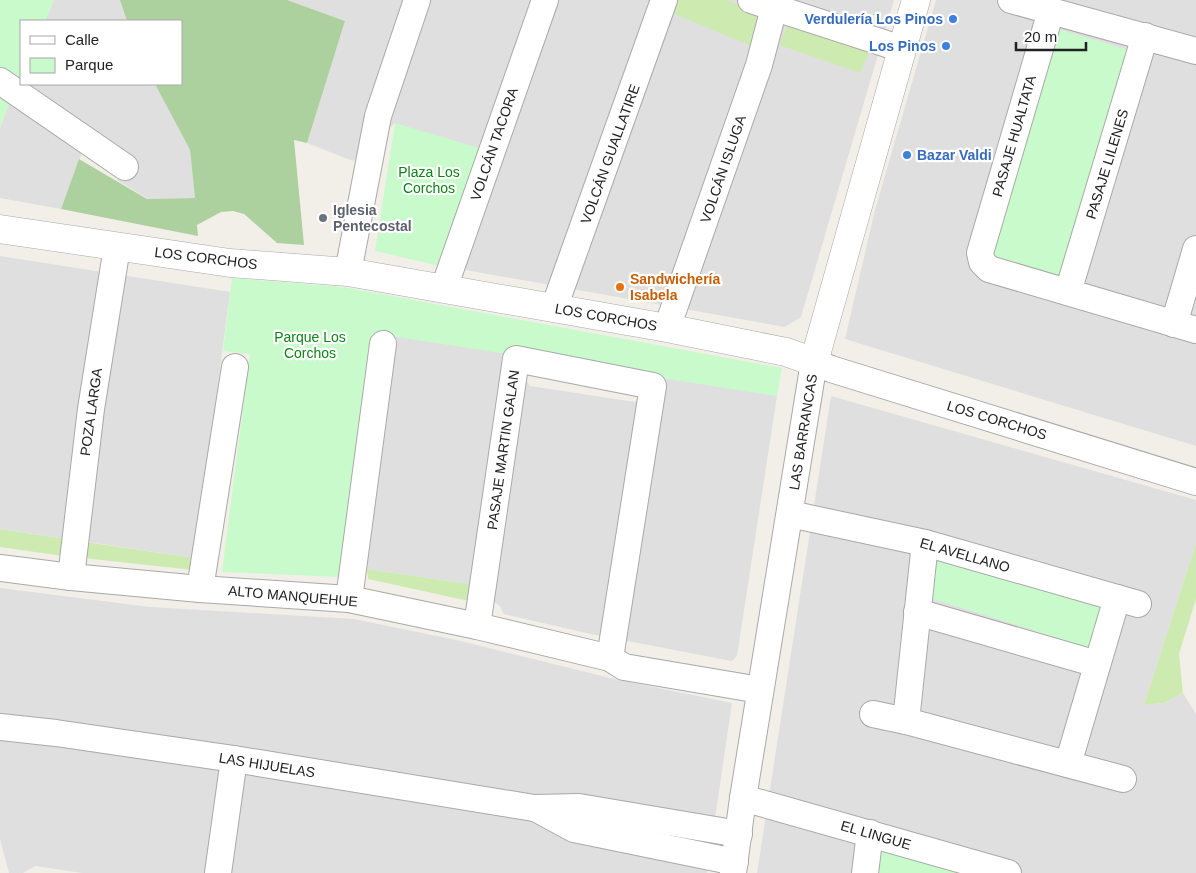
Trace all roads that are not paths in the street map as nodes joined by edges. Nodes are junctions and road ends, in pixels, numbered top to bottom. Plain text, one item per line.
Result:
1 (416, 0) edge
2 (545, 0) edge
3 (664, 0) edge
4 (916, 0) edge
5 (1011, 0) edge
6 (763, 4) edge
7 (1051, 11) junction
8 (1145, 36) junction
9 (902, 50) junction
10 (1196, 51) edge
11 (0, 81) edge
12 (124, 167) dead end
13 (0, 230) edge
14 (117, 247) junction
15 (1196, 249) edge
16 (348, 272) junction
17 (444, 288) junction
18 (1068, 292) junction
19 (554, 308) junction
20 (1185, 327) edge
21 (667, 328) junction
22 (383, 344) dead end
23 (814, 362) junction
24 (235, 366) dead end
25 (1196, 482) edge
26 (790, 514) junction
27 (926, 543) junction
28 (0, 568) edge
29 (70, 577) junction
30 (200, 589) junction
31 (349, 599) junction
32 (917, 612) junction
33 (478, 626) junction
34 (610, 658) junction
35 (1097, 664) junction
36 (762, 683) junction
37 (873, 714) dead end
38 (906, 721) junction
39 (0, 727) edge
40 (234, 759) junction
41 (1068, 764) junction
42 (1123, 779) dead end
43 (743, 798) junction
44 (534, 808) junction
45 (870, 833) junction
46 (739, 834) junction
47 (734, 868) edge
48 (969, 868) edge
49 (218, 873) edge
50 (865, 873) edge
51 (1008, 873) edge

1 - 16 street
2 - 17 street, VOLCÁN TACORA
3 - 19 street, VOLCÁN GUALLATIRE
4 - 9 street, LAS BARRANCAS
5 - 7 street
6 - 9 street
6 - 21 street, VOLCÁN ISLUGA
7 - 8 street
7 - 18 street, PASAJE HUALTATA
8 - 10 street
8 - 18 street, PASAJE LILENES
9 - 23 street, LAS BARRANCAS
11 - 12 street
13 - 14 street, LOS CORCHOS
14 - 16 street, LOS CORCHOS
14 - 29 street, POZA LARGA
15 - 20 street
16 - 17 street, LOS CORCHOS
17 - 19 street, LOS CORCHOS
18 - 20 street
19 - 21 street, LOS CORCHOS
21 - 23 street, LOS CORCHOS
22 - 31 street
23 - 25 street, LOS CORCHOS
23 - 26 street, LAS BARRANCAS
24 - 30 street
26 - 27 street, EL AVELLANO
26 - 36 street, LAS BARRANCAS
27 - 32 street
27 - 35 street, EL AVELLANO
28 - 29 street, ALTO MANQUEHUE
29 - 30 street, ALTO MANQUEHUE
30 - 31 street, ALTO MANQUEHUE
31 - 33 street, ALTO MANQUEHUE
32 - 35 street
32 - 38 street
33 - 34 street, ALTO MANQUEHUE
33 - 34 street, PASAJE MARTIN GALAN
34 - 36 street, ALTO MANQUEHUE
35 - 41 street
36 - 43 street, LAS BARRANCAS
37 - 38 street
38 - 41 street
39 - 40 street, LAS HIJUELAS
40 - 44 street, LAS HIJUELAS
40 - 49 street
41 - 42 street
43 - 45 street, EL LINGUE
43 - 46 street, LAS BARRANCAS
44 - 46 street, LAS HIJUELAS
44 - 47 street, LAS HIJUELAS
45 - 48 street, EL LINGUE
45 - 50 street
46 - 47 street, LAS BARRANCAS
48 - 51 street, EL LINGUE

